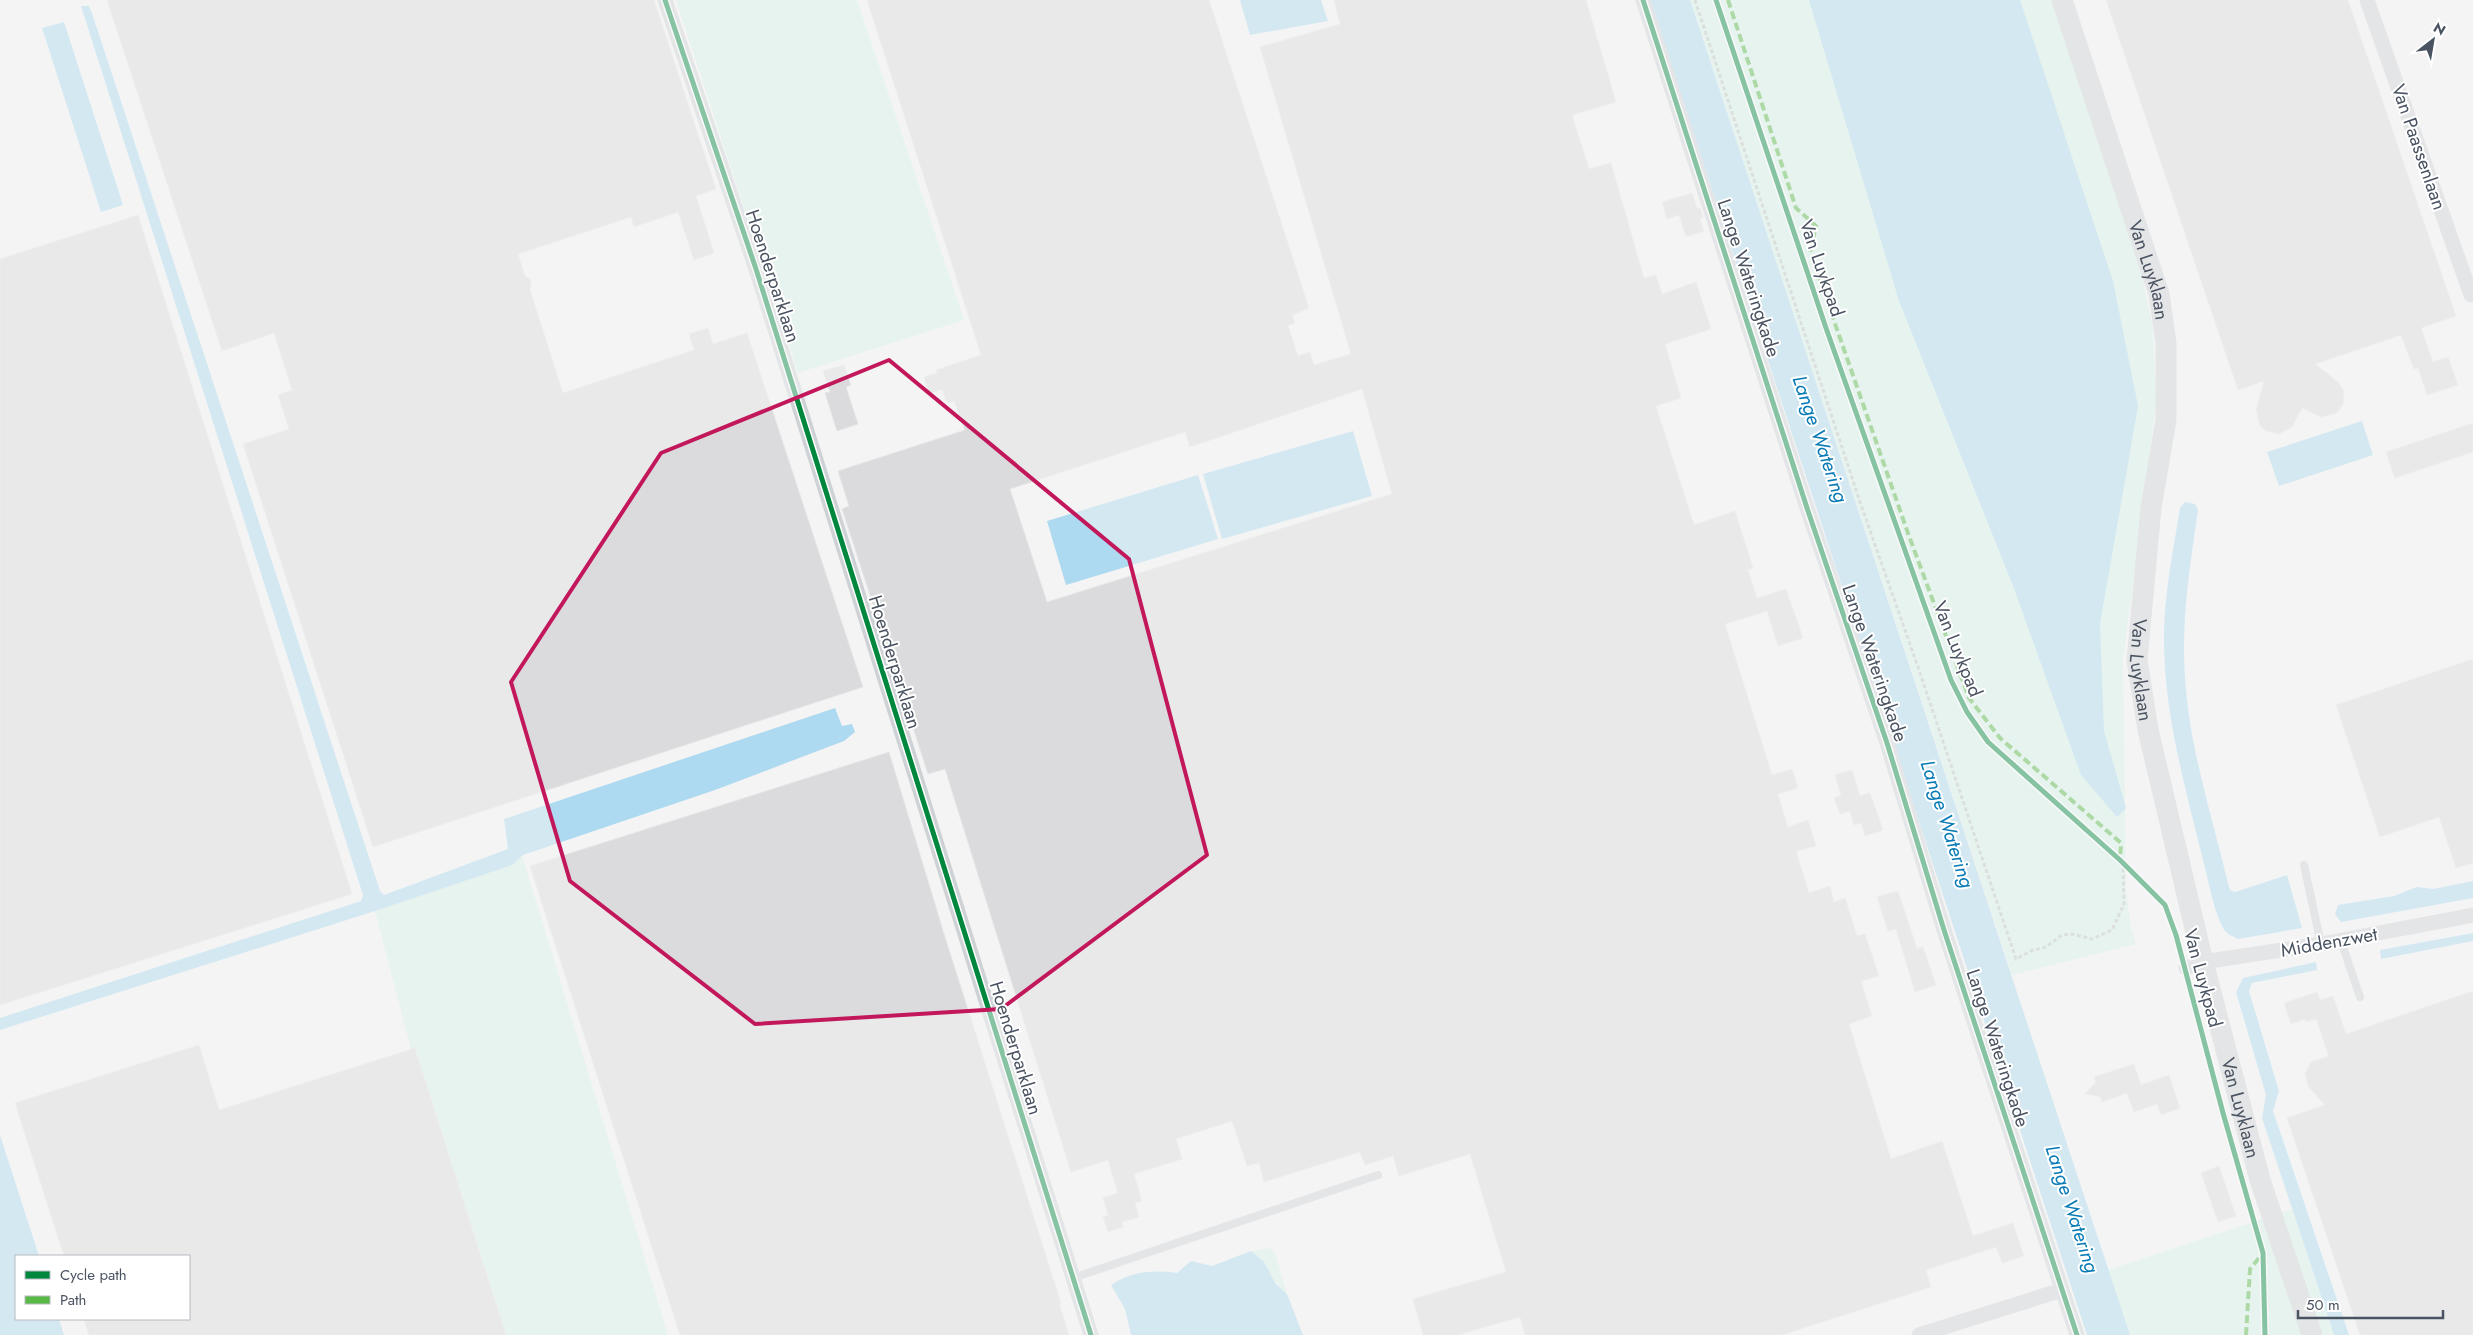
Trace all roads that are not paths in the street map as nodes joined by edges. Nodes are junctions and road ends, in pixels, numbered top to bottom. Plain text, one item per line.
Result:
1 (665, 0) edge
2 (1643, 0) edge
3 (2062, 0) edge
4 (2368, 0) edge
5 (2470, 294) dead end
6 (2304, 864) dead end
7 (2473, 915) edge
8 (2341, 941) junction
9 (2321, 944) junction
10 (2194, 965) junction
11 (2360, 997) dead end
12 (1378, 1175) dead end
13 (1073, 1278) junction
14 (2062, 1290) junction
15 (1091, 1335) edge
16 (1919, 1335) edge
17 (2077, 1335) edge
18 (2312, 1335) edge

1 - 13 street, Hoenderparklaan
2 - 14 street, Lange Wateringkade
3 - 10 street, Van Luyklaan
4 - 5 street, Van Paassenlaan
6 - 9 lane
7 - 8 street, Middenzwet
8 - 9 street, Middenzwet
8 - 11 lane
9 - 10 street, Middenzwet
10 - 18 street, Van Luyklaan
12 - 13 lane
13 - 15 street, Hoenderparklaan
14 - 16 street
14 - 17 street, Lange Wateringkade

